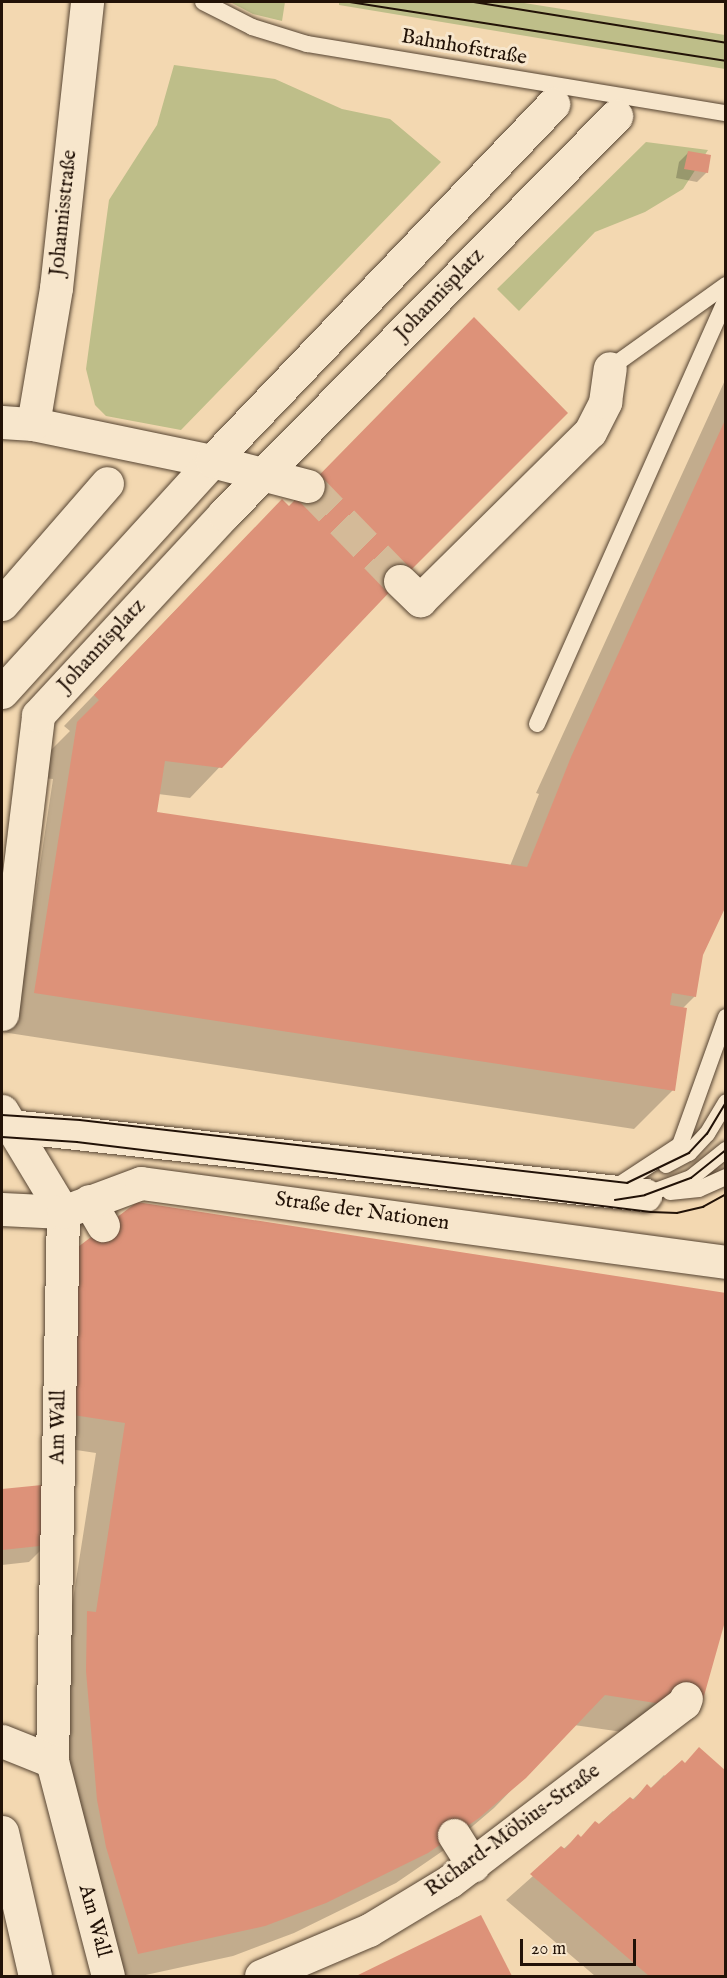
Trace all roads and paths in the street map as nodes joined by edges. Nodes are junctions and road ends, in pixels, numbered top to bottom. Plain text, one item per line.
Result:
1 (87, 2) edge
2 (202, 2) edge
3 (553, 104) dead end
4 (726, 113) edge
5 (616, 116) dead end
6 (726, 285) edge
7 (726, 300) edge
8 (610, 368) joint
9 (17, 423) edge
10 (212, 460) junction
11 (265, 473) junction
12 (107, 483) dead end
13 (308, 486) tunnel mouth
14 (400, 580) tunnel mouth
15 (2, 604) edge
16 (2, 692) edge
17 (2, 710) edge
18 (38, 715) junction
19 (537, 724) dead end
20 (2, 1014) edge
21 (726, 1017) edge
22 (726, 1102) edge
23 (7, 1125) edge
24 (726, 1150) edge
25 (726, 1177) edge
26 (625, 1190) junction
27 (2, 1209) edge
28 (85, 1213) junction
29 (726, 1262) edge
30 (686, 1698) dead end
31 (2, 1740) edge
32 (52, 1761) junction
33 (2, 1832) edge
34 (453, 1835) dead end
35 (473, 1865) junction
36 (34, 1977) edge
37 (108, 1977) edge
38 (261, 1977) edge

1 - 9 street, Johannisstraße
2 - 4 lane, Bahnhofstraße
3 - 10 street, Johannisplatz
5 - 11 street, Johannisplatz
6 - 8 lane
7 - 19 lane
8 - 14 street
9 - 10 street
10 - 11 street
10 - 16 street, Johannisplatz
11 - 13 street
11 - 18 street, Johannisplatz
12 - 15 street
17 - 18 street
18 - 20 street
21 - 26 lane
22 - 26 lane
23 - 26 street
23 - 28 street
24 - 26 lane
25 - 26 lane
27 - 28 street, Straße der Nationen
28 - 29 street, Straße der Nationen
28 - 32 street, Am Wall
30 - 35 street, Richard-Möbius-Straße
31 - 32 street
32 - 37 street, Am Wall
33 - 36 street
34 - 35 street
35 - 38 street, Richard-Möbius-Straße

